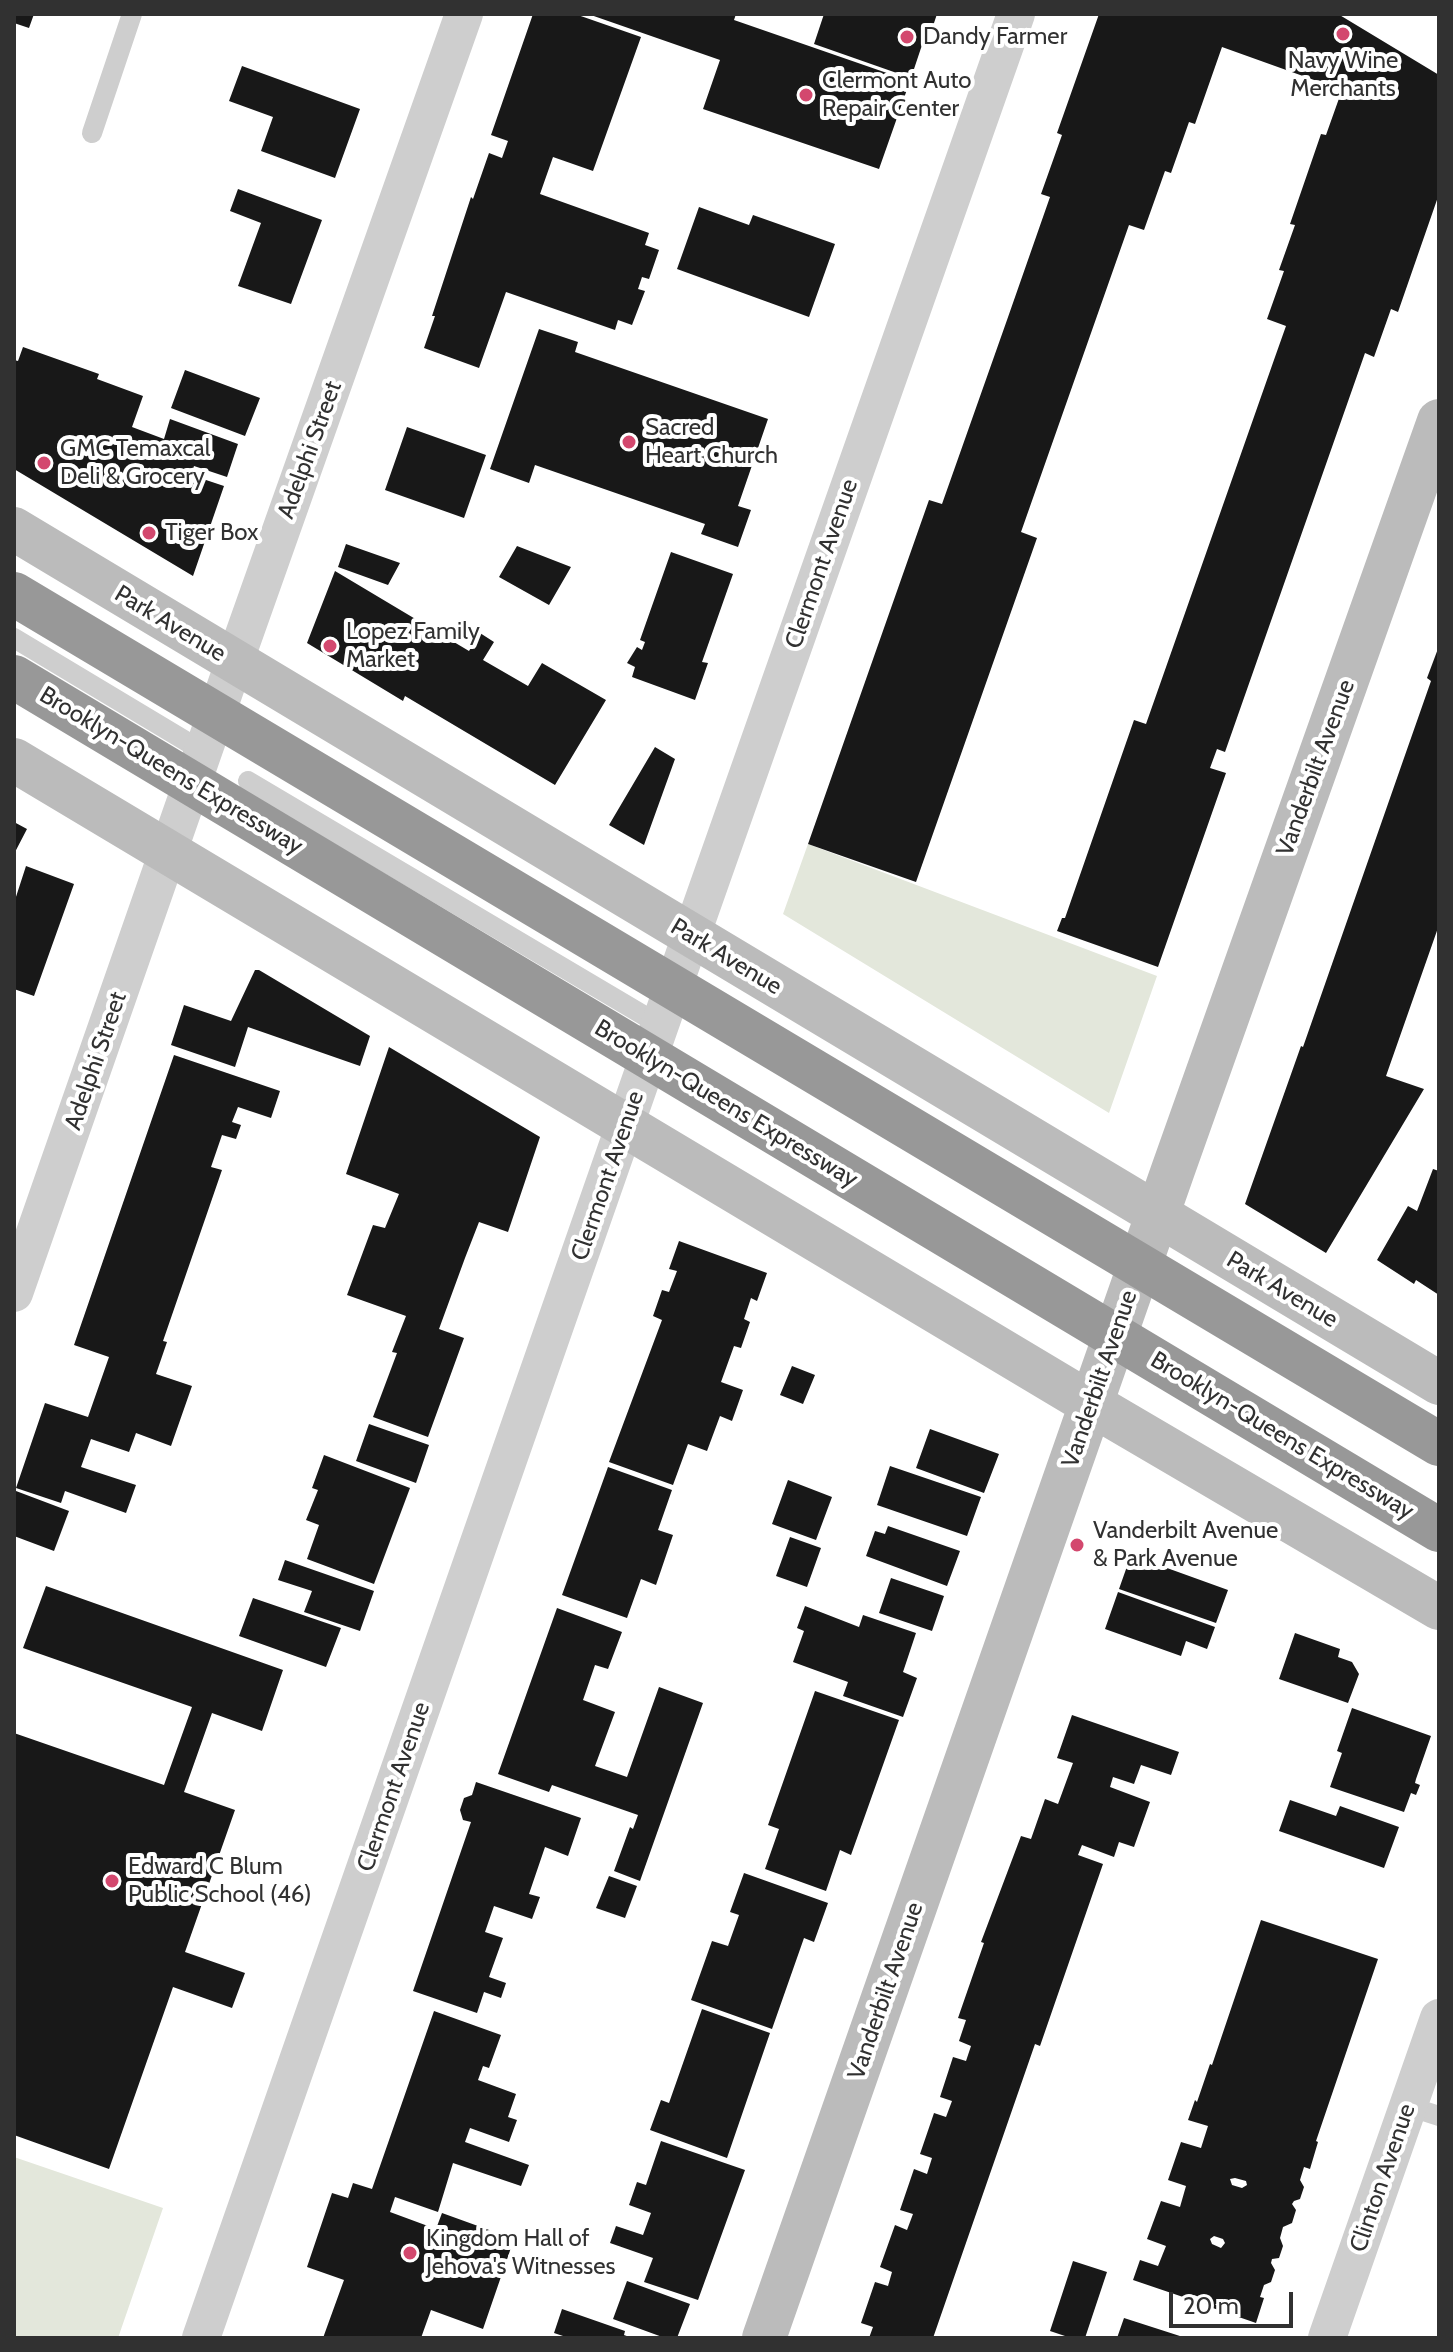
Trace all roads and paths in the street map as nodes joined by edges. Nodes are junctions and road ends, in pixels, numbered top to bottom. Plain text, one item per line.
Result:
1 (132, 14) edge
2 (464, 14) edge
3 (1016, 14) edge
4 (92, 133) dead end
5 (1439, 421) edge
6 (14, 529) edge
7 (14, 594) edge
8 (14, 638) edge
9 (234, 663) junction
10 (14, 677) edge
11 (204, 752) junction
12 (14, 760) edge
13 (248, 781) dead end
14 (169, 853) junction
15 (691, 936) junction
16 (660, 1025) junction
17 (625, 1126) junction
18 (1158, 1215) junction
19 (14, 1293) edge
20 (1439, 1383) edge
21 (1091, 1404) junction
22 (1439, 1444) edge
23 (1439, 1530) edge
24 (1439, 1608) edge
25 (1439, 2018) edge
26 (1424, 2111) edge
27 (201, 2338) edge
28 (764, 2338) edge
29 (1327, 2338) edge

1 - 4 lane
2 - 9 street, Adelphi Street
3 - 15 street, Clermont Avenue
5 - 18 main road, Vanderbilt Avenue
6 - 9 main road, Park Avenue
7 - 22 highway, bridge
8 - 11 lane
9 - 11 street, Adelphi Street
9 - 15 main road, Park Avenue
10 - 23 highway, Brooklyn-Queens Expressway, bridge
11 - 14 street, Adelphi Street
12 - 14 main road
13 - 16 lane
14 - 17 main road
14 - 19 street, Adelphi Street
15 - 16 street, Clermont Avenue
15 - 18 main road, Park Avenue
16 - 17 street, Clermont Avenue
17 - 21 main road
17 - 27 street, Clermont Avenue
18 - 20 main road, Park Avenue
18 - 21 main road, Vanderbilt Avenue
21 - 24 main road
21 - 28 main road, Vanderbilt Avenue
25 - 26 street, Clinton Avenue
26 - 29 street, Clinton Avenue

